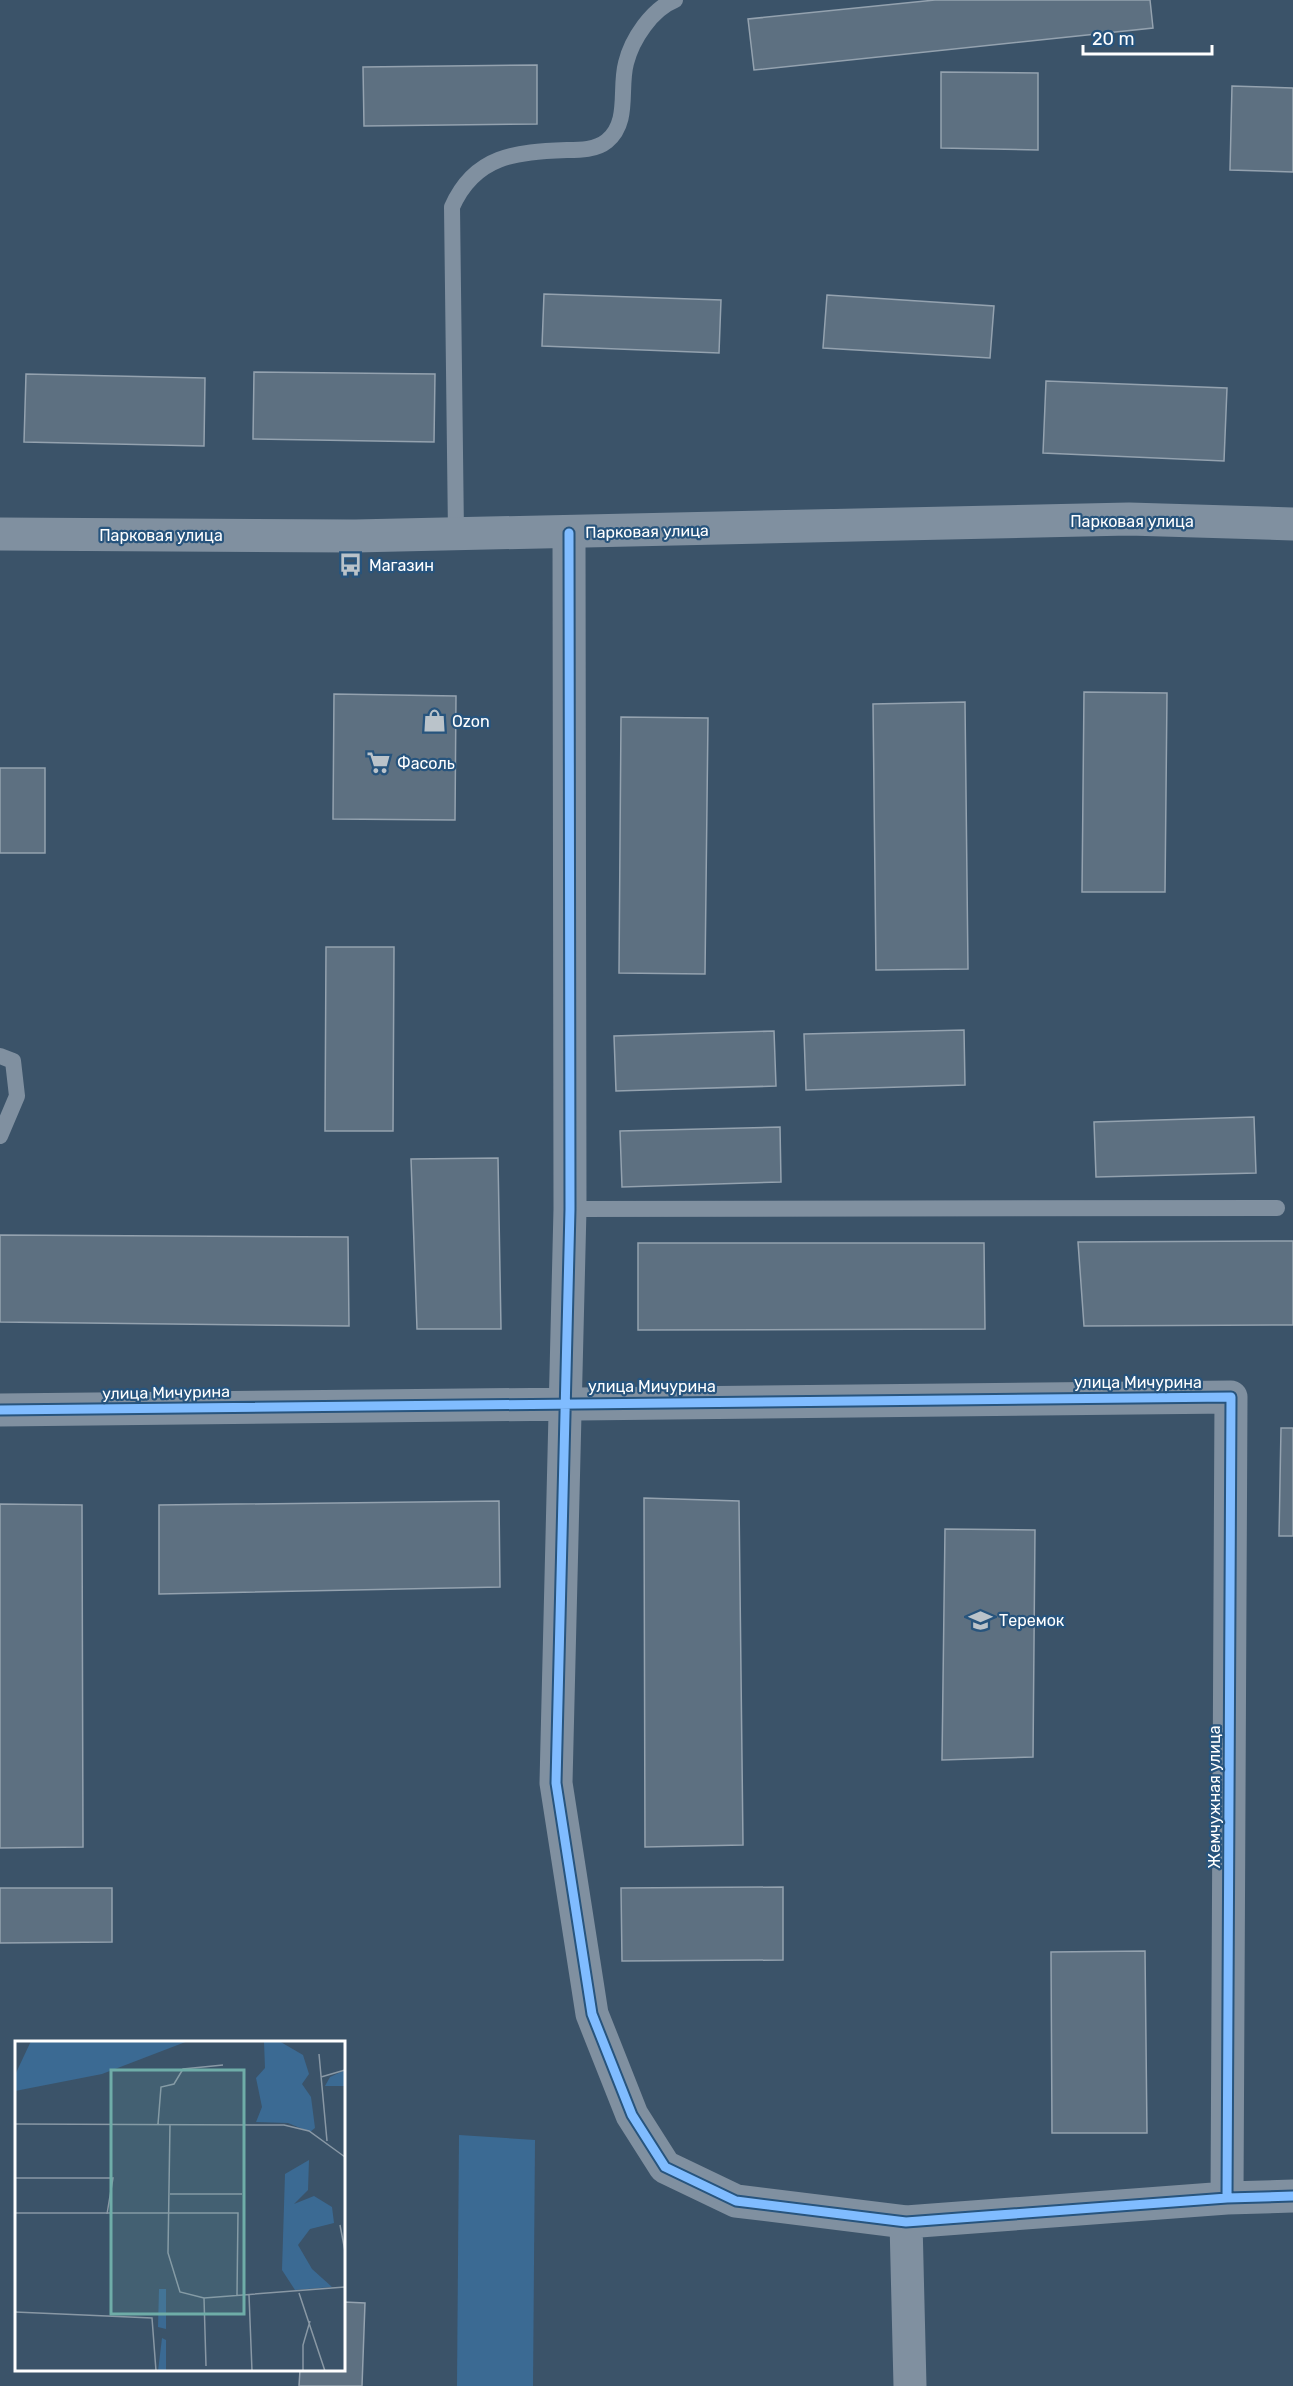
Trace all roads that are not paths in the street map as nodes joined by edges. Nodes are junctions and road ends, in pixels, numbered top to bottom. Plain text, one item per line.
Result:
1 (675, 0) edge
2 (1293, 524) edge
3 (569, 533) junction
4 (0, 534) edge
5 (456, 534) junction
6 (0, 1056) edge
7 (0, 1136) edge
8 (1277, 1208) dead end
9 (570, 1209) junction
10 (1232, 1397) joint
11 (564, 1402) junction
12 (0, 1410) edge
13 (1293, 2196) edge
14 (1227, 2198) junction
15 (906, 2222) junction
16 (910, 2386) edge

1 - 5 lane
2 - 3 street, Парковая улица
3 - 5 street, Парковая улица
3 - 9 street
4 - 5 street, Парковая улица
6 - 7 lane
8 - 9 lane
9 - 11 street
10 - 11 street, улица Мичурина
10 - 14 street, Жемчужная улица
11 - 12 street, улица Мичурина
11 - 15 street
13 - 14 street
14 - 15 street
15 - 16 street

